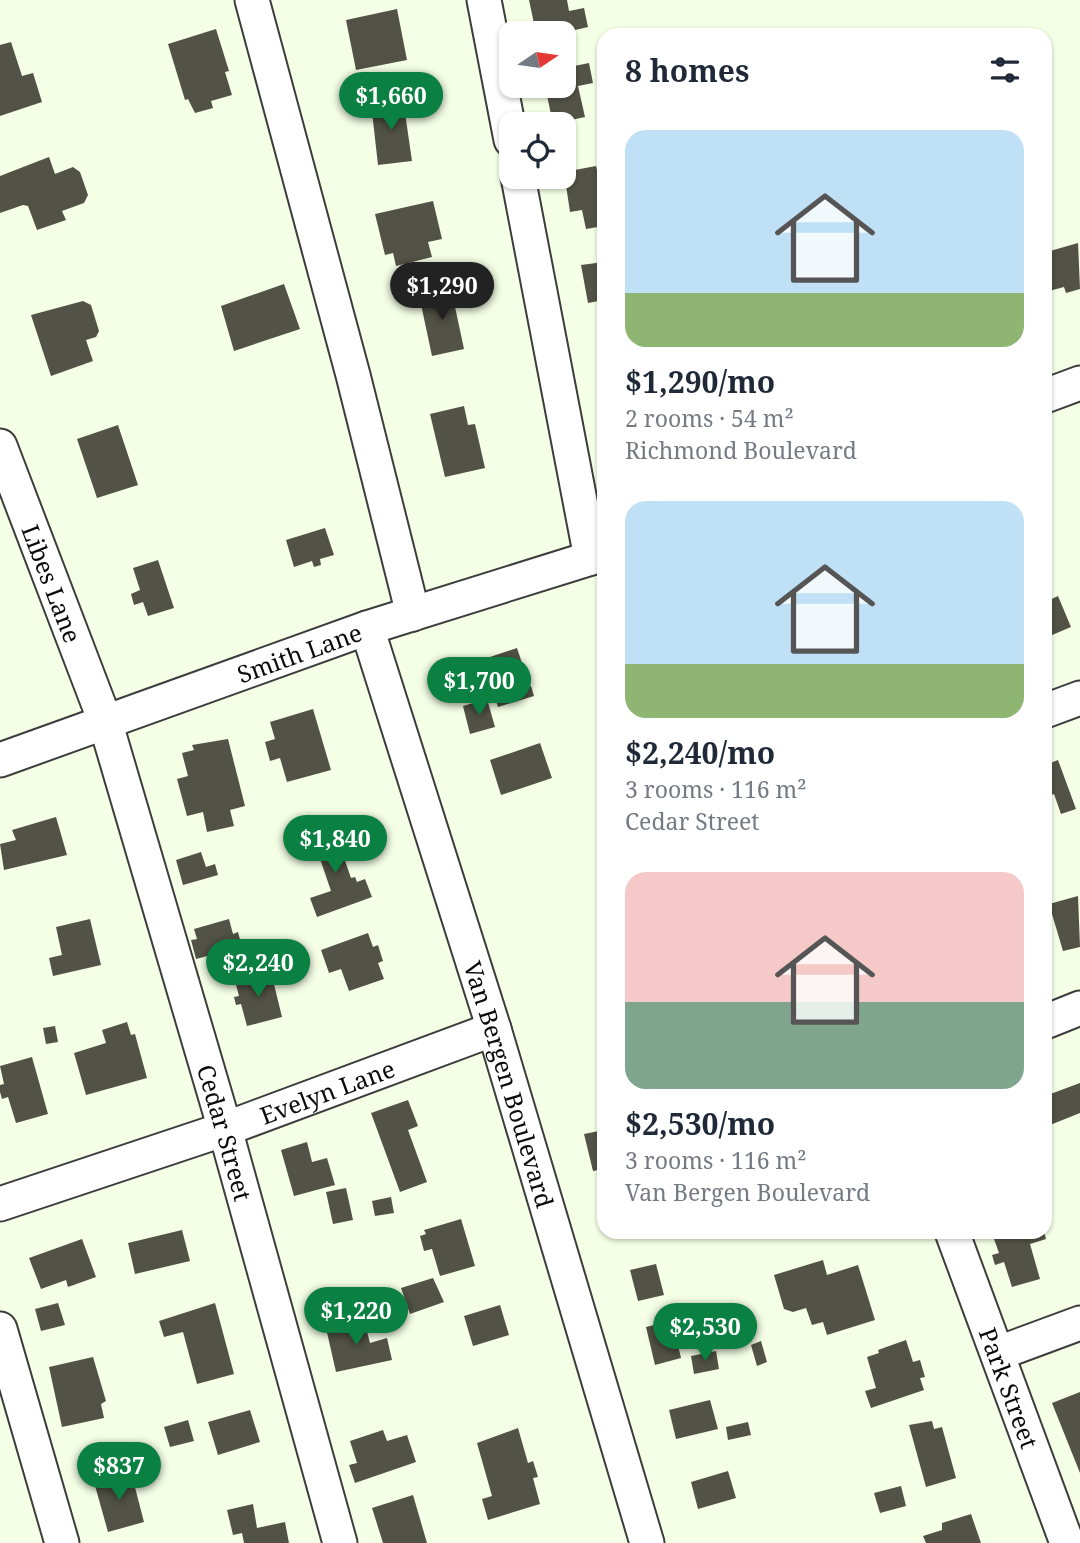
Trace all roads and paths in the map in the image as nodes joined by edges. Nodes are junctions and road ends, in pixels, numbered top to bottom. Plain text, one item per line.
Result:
1 (252, 0) edge
2 (484, 0) edge
3 (506, 112) edge
4 (521, 189) edge
5 (1080, 383) edge
6 (1052, 393) edge
7 (0, 446) edge
8 (597, 556) edge
9 (413, 614) junction
10 (367, 628) junction
11 (1080, 698) edge
12 (1052, 708) edge
13 (105, 721) junction
14 (0, 760) edge
15 (1080, 1008) edge
16 (1052, 1019) edge
17 (494, 1029) junction
18 (225, 1129) junction
19 (0, 1204) edge
20 (955, 1239) edge
21 (1080, 1323) edge
22 (0, 1329) edge
23 (999, 1353) junction
24 (62, 1543) edge
25 (340, 1543) edge
26 (647, 1543) edge
27 (1067, 1543) edge

1 - 9 street
2 - 3 street
4 - 8 street
5 - 6 street
7 - 13 street, Libes Lane
8 - 9 street, Smith Lane
9 - 10 street, Smith Lane
10 - 13 street, Smith Lane
10 - 17 street, Van Bergen Boulevard
11 - 12 street
13 - 14 street, Smith Lane
13 - 18 street, Cedar Street
15 - 16 street
17 - 18 street, Evelyn Lane
17 - 26 street, Van Bergen Boulevard
18 - 19 street, Evelyn Lane
18 - 25 street, Cedar Street
20 - 23 street, Park Street
21 - 23 street
22 - 24 street
23 - 27 street, Park Street

